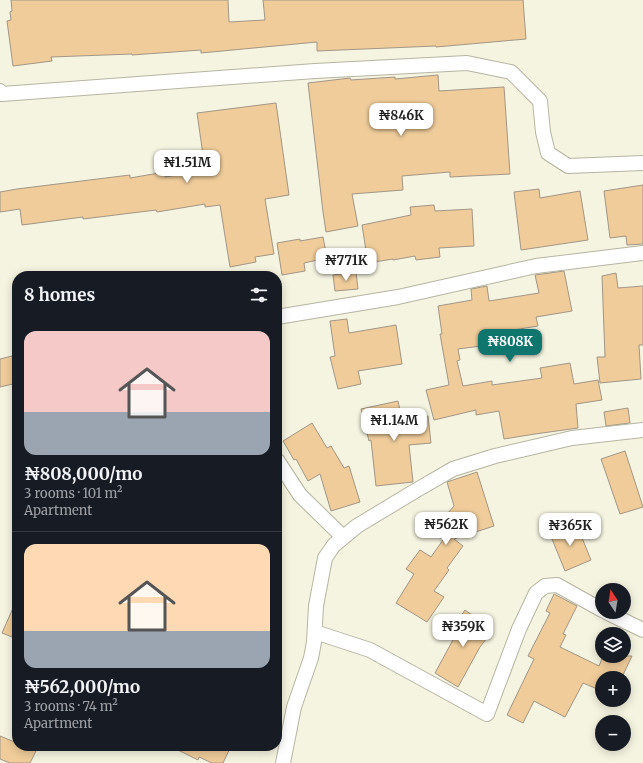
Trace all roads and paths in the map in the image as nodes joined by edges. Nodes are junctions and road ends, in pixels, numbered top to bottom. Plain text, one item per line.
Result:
1 (0, 91) edge
2 (643, 163) edge
3 (643, 253) edge
4 (282, 316) edge
5 (643, 430) edge
6 (282, 468) edge
7 (343, 537) junction
8 (595, 606) edge
9 (620, 619) edge
10 (643, 630) edge
11 (315, 632) junction
12 (283, 763) edge

1 - 2 street
3 - 4 street
5 - 7 street
6 - 7 street
7 - 11 street
8 - 11 street
9 - 10 street
11 - 12 street

